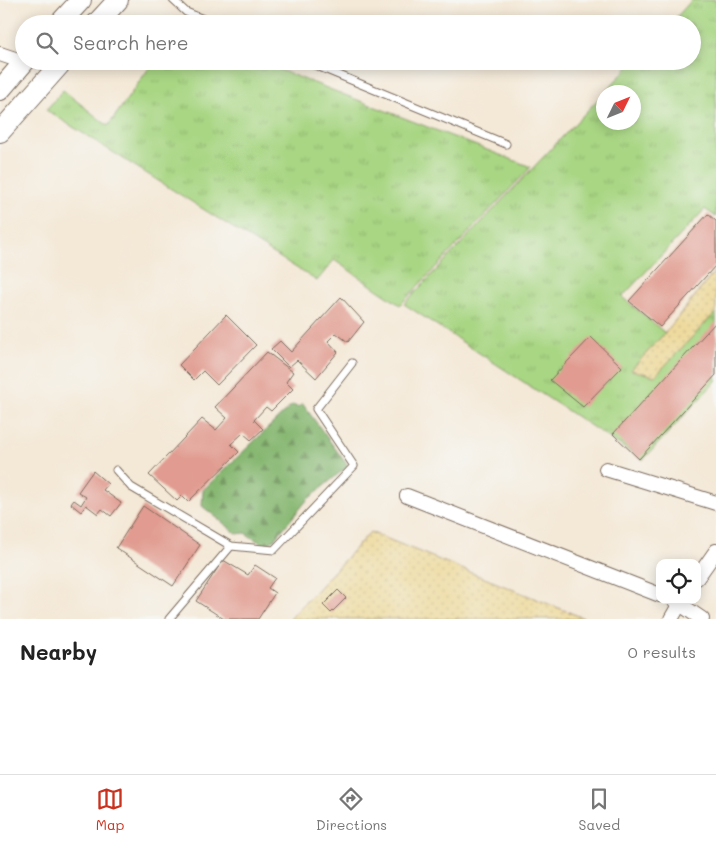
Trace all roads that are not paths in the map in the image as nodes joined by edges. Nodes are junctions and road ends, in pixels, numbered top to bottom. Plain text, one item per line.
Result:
1 (81, 0) edge
2 (118, 0) edge
3 (173, 0) edge
4 (67, 15) edge
5 (104, 15) edge
6 (193, 15) edge
7 (0, 54) edge
8 (15, 59) edge
9 (18, 70) edge
10 (55, 70) edge
11 (328, 70) edge
12 (0, 90) edge
13 (0, 132) edge
14 (506, 144) dead end
15 (352, 363) dead end
16 (606, 469) dead end
17 (116, 470) dead end
18 (407, 496) dead end
19 (716, 503) edge
20 (231, 546) junction
21 (715, 553) edge
22 (701, 572) edge
23 (656, 593) edge
24 (678, 604) edge
25 (683, 604) edge
26 (169, 619) edge
27 (671, 619) edge
28 (702, 619) edge

1 - 4 street
2 - 5 street
3 - 6 lane
7 - 8 street
9 - 12 street
10 - 13 street
11 - 14 lane
15 - 20 lane
16 - 19 street
17 - 20 lane
18 - 23 street
20 - 26 lane
21 - 22 street
24 - 27 street
25 - 28 street

